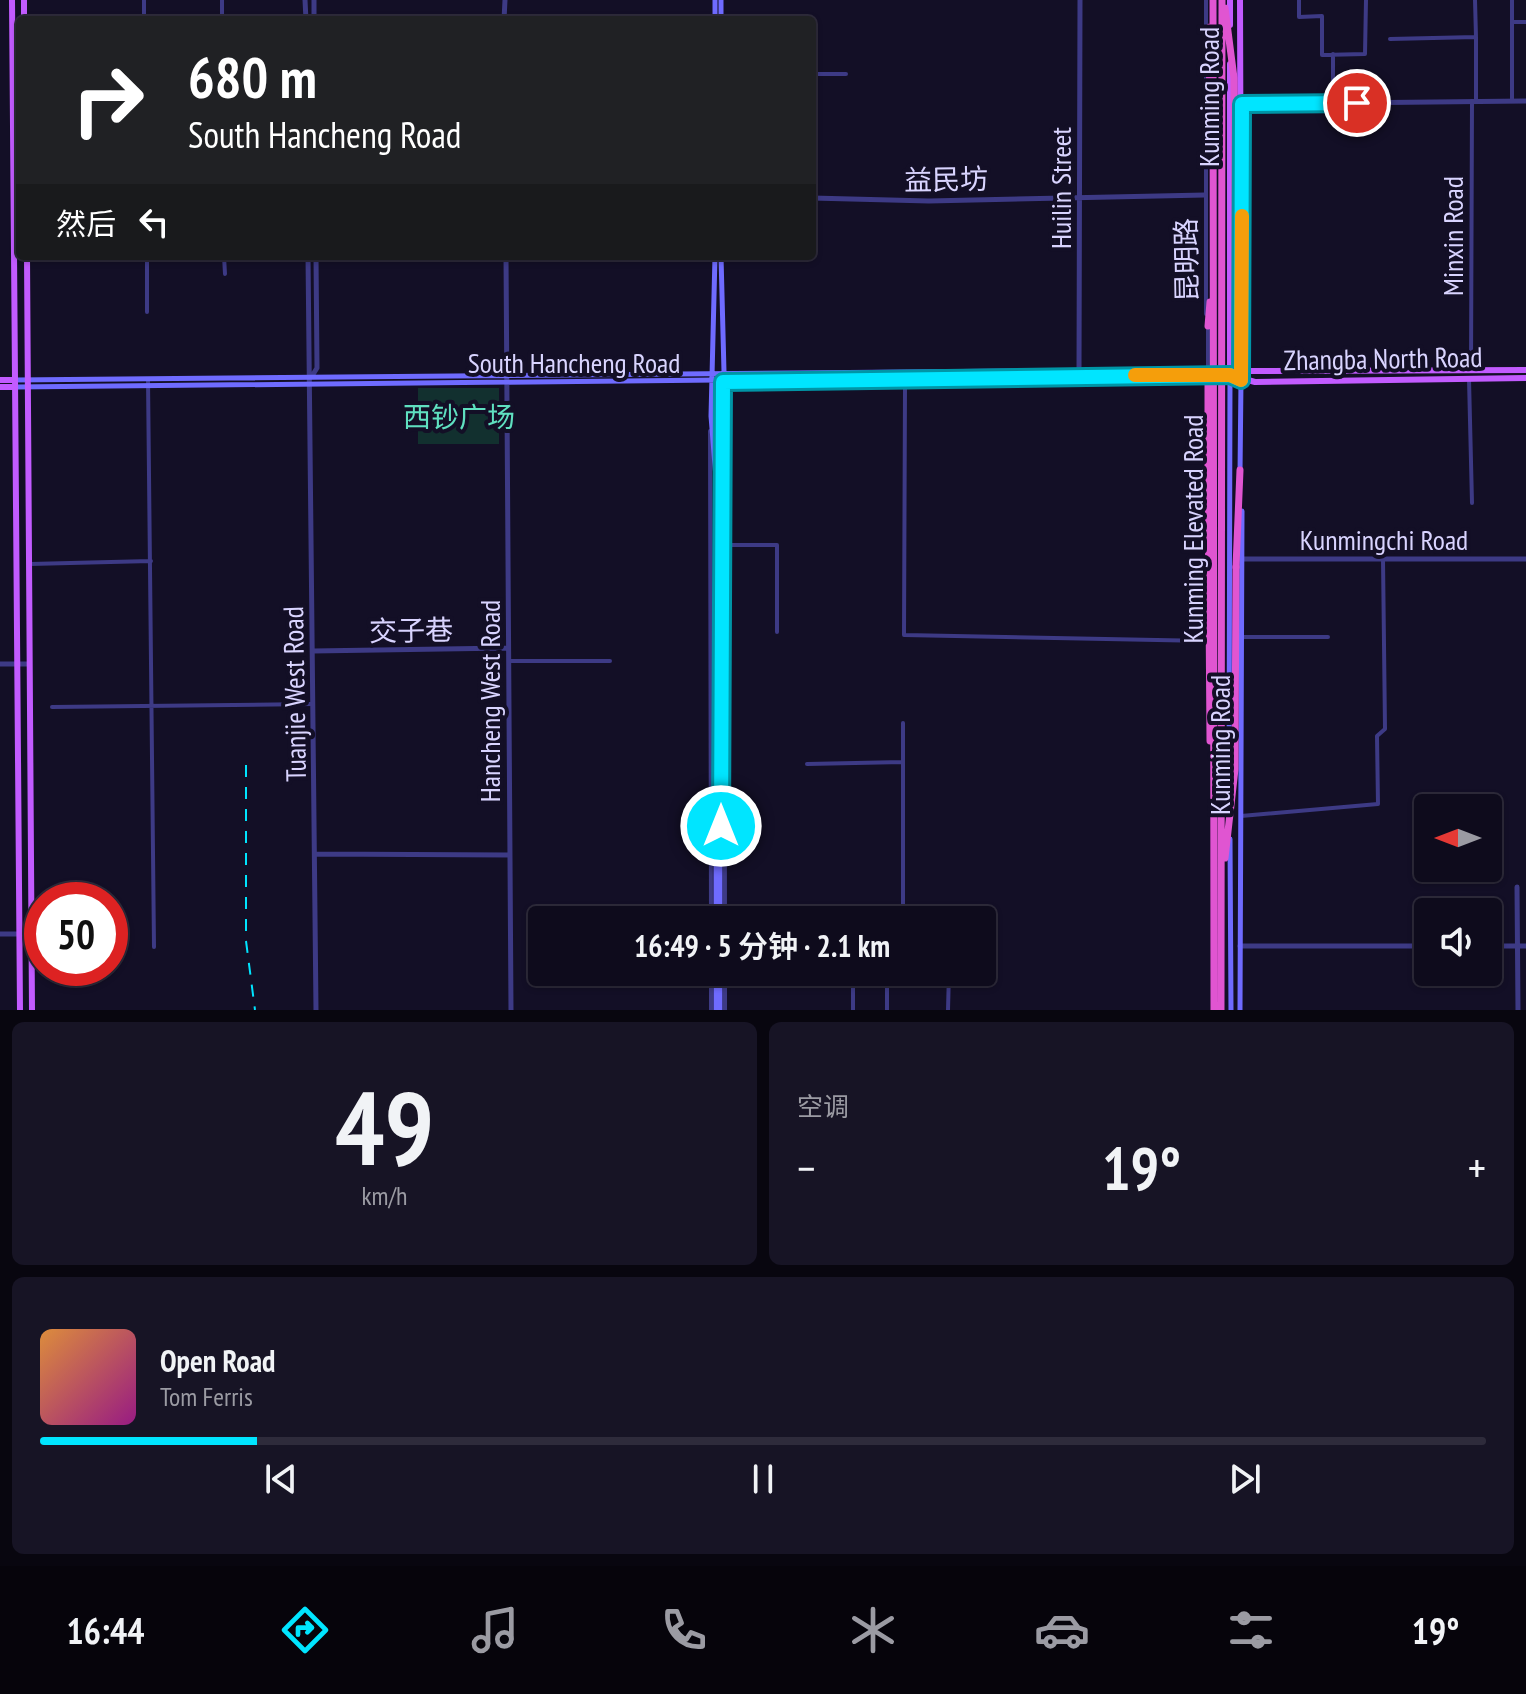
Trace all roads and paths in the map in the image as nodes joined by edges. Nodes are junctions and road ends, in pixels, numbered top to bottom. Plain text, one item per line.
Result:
1 (12, 0) edge
2 (1080, 0) edge
3 (1218, 0) edge
4 (1240, 0) edge
5 (1299, 0) edge
6 (1366, 0) edge
7 (1475, 0) edge
8 (1512, 0) edge
9 (1512, 22) junction
10 (1526, 22) edge
11 (1476, 37) junction
12 (1390, 39) dead end
13 (1333, 54) junction
14 (816, 74) edge
15 (846, 74) dead end
16 (1333, 86) dead end
17 (1512, 101) junction
18 (1526, 101) edge
19 (1474, 102) junction
20 (1230, 104) junction
21 (1242, 104) junction
22 (1229, 194) junction
23 (1205, 195) junction
24 (1080, 197) junction
25 (816, 198) edge
26 (27, 260) edge
27 (147, 260) edge
28 (224, 260) edge
29 (308, 260) edge
30 (316, 260) edge
31 (506, 260) edge
32 (718, 260) edge
33 (718, 260) edge
34 (225, 274) dead end
35 (147, 312) dead end
36 (1208, 326) junction
37 (1240, 331) junction
38 (1471, 370) junction
39 (1526, 370) edge
40 (714, 372) junction
41 (724, 372) junction
42 (1208, 372) junction
43 (1230, 372) junction
44 (1079, 373) junction
45 (1241, 376) junction
46 (506, 378) junction
47 (1526, 378) edge
48 (1469, 379) junction
49 (0, 380) edge
50 (311, 380) junction
51 (148, 382) junction
52 (711, 382) junction
53 (723, 382) junction
54 (14, 383) junction
55 (27, 383) junction
56 (0, 387) edge
57 (905, 388) dead end
58 (1240, 470) junction
59 (1472, 503) dead end
60 (722, 545) junction
61 (1242, 559) junction
62 (1383, 559) junction
63 (1526, 559) edge
64 (151, 561) junction
65 (28, 564) junction
66 (777, 632) dead end
67 (1230, 637) junction
68 (1242, 637) junction
69 (1328, 637) dead end
70 (508, 648) junction
71 (313, 651) junction
72 (509, 661) junction
73 (610, 661) dead end
74 (0, 664) edge
75 (18, 664) junction
76 (29, 664) junction
77 (314, 704) junction
78 (151, 705) junction
79 (52, 707) dead end
80 (903, 723) dead end
81 (903, 762) junction
82 (807, 764) dead end
83 (1214, 771) junction
84 (1241, 816) junction
85 (315, 854) junction
86 (510, 855) junction
87 (31, 882) edge
88 (1221, 884) junction
89 (1517, 887) dead end
90 (718, 906) edge
91 (718, 906) edge
92 (903, 906) edge
93 (0, 934) edge
94 (19, 934) junction
95 (24, 934) edge
96 (1240, 946) junction
97 (1414, 946) edge
98 (1502, 946) edge
99 (1517, 946) junction
100 (1526, 946) edge
101 (154, 947) dead end
102 (32, 986) edge
103 (718, 986) edge
104 (853, 986) edge
105 (887, 986) edge
106 (949, 986) edge
107 (20, 1010) edge
108 (32, 1010) edge
109 (316, 1010) edge
110 (511, 1010) edge
111 (718, 1010) edge
112 (853, 1010) edge
113 (887, 1010) edge
114 (948, 1010) edge
115 (1214, 1010) edge
116 (1221, 1010) edge
117 (1231, 1010) edge
118 (1240, 1010) edge
119 (1518, 1010) edge

1 - 54 main road
2 - 24 street, Huilin Street
3 - 20 main road, Kunming Road
3 - 23 street, 昆明路
3 - 36 highway, bridge
3 - 37 highway, bridge
3 - 83 highway, Kunming Elevated Road, bridge
3 - 88 highway, Kunming Elevated Road, bridge
4 - 21 main road, Kunming Road
5 - 13 street
6 - 13 street
7 - 11 street, Minxin Road
8 - 9 street
9 - 10 street
9 - 17 street
11 - 12 street
11 - 19 street, Minxin Road
13 - 16 street
14 - 15 street
17 - 18 street
17 - 19 street
19 - 21 street
19 - 38 street, Minxin Road
20 - 21 street
20 - 22 main road, Kunming Road
21 - 37 main road, Kunming Road
22 - 23 street
22 - 43 main road, Kunming Road
23 - 24 street, 益民坊
23 - 36 street, 昆明路
24 - 25 street, 益民坊
24 - 44 street, Huilin Street
26 - 55 main road
27 - 35 street
28 - 34 street
29 - 50 street, Tuanjie West Road
30 - 50 street, Tuanjie West Road
31 - 46 street, Hancheng West Road
32 - 40 main road
33 - 41 main road
36 - 42 street, 昆明路
37 - 45 main road, Kunming Road
38 - 39 main road, Zhangba North Road
38 - 45 main road, Zhangba North Road
40 - 41 main road, South Hancheng Road
40 - 46 main road, South Hancheng Road
40 - 52 main road
41 - 44 main road, South Hancheng Road
41 - 53 main road
42 - 43 main road, South Hancheng Road
42 - 44 main road, South Hancheng Road
42 - 83 highway, bridge
43 - 45 main road
43 - 67 main road, Kunming Road
44 - 53 main road, South Hancheng Road
45 - 48 main road, Zhangba North Road
45 - 58 main road, Kunming Road
46 - 50 main road, South Hancheng Road
46 - 52 main road, South Hancheng Road
46 - 70 street, Hancheng West Road
47 - 48 main road, Zhangba North Road
48 - 59 street
49 - 54 main road
50 - 51 main road, South Hancheng Road
50 - 71 street, Tuanjie West Road
51 - 55 main road, South Hancheng Road
51 - 64 street
52 - 53 main road, South Hancheng Road
52 - 90 main road
53 - 60 main road
54 - 55 main road, South Hancheng Road
54 - 56 main road
54 - 75 main road
55 - 65 main road
57 - 67 street
58 - 61 main road, Kunming Road
58 - 88 highway, bridge
60 - 66 street
60 - 91 main road
61 - 62 street, Kunmingchi Road
61 - 68 main road, Kunming Road
62 - 63 street, Kunmingchi Road
62 - 84 street
64 - 65 street
64 - 78 street
65 - 76 main road
67 - 117 main road, Kunming Road
68 - 69 street
68 - 84 main road, Kunming Road
70 - 71 street, 交子巷
70 - 72 street, Hancheng West Road
71 - 77 street, Tuanjie West Road
72 - 73 street
72 - 86 street, Hancheng West Road
74 - 75 street
75 - 76 street
75 - 94 main road
76 - 87 main road
77 - 78 street
77 - 85 street, Tuanjie West Road
78 - 79 street
78 - 101 street
80 - 81 street
81 - 82 street
81 - 92 street
83 - 115 highway, Kunming Elevated Road, bridge
84 - 96 main road, Kunming Road
85 - 86 street
85 - 109 street, Tuanjie West Road
86 - 110 street, Hancheng West Road
88 - 116 highway, Kunming Elevated Road, bridge
89 - 99 street
93 - 94 street
94 - 95 street
94 - 107 main road
96 - 97 street
96 - 118 main road, Kunming Road
98 - 99 street
99 - 100 street
99 - 119 street
102 - 108 main road
103 - 111 main road
104 - 112 street
105 - 113 street
106 - 114 street

